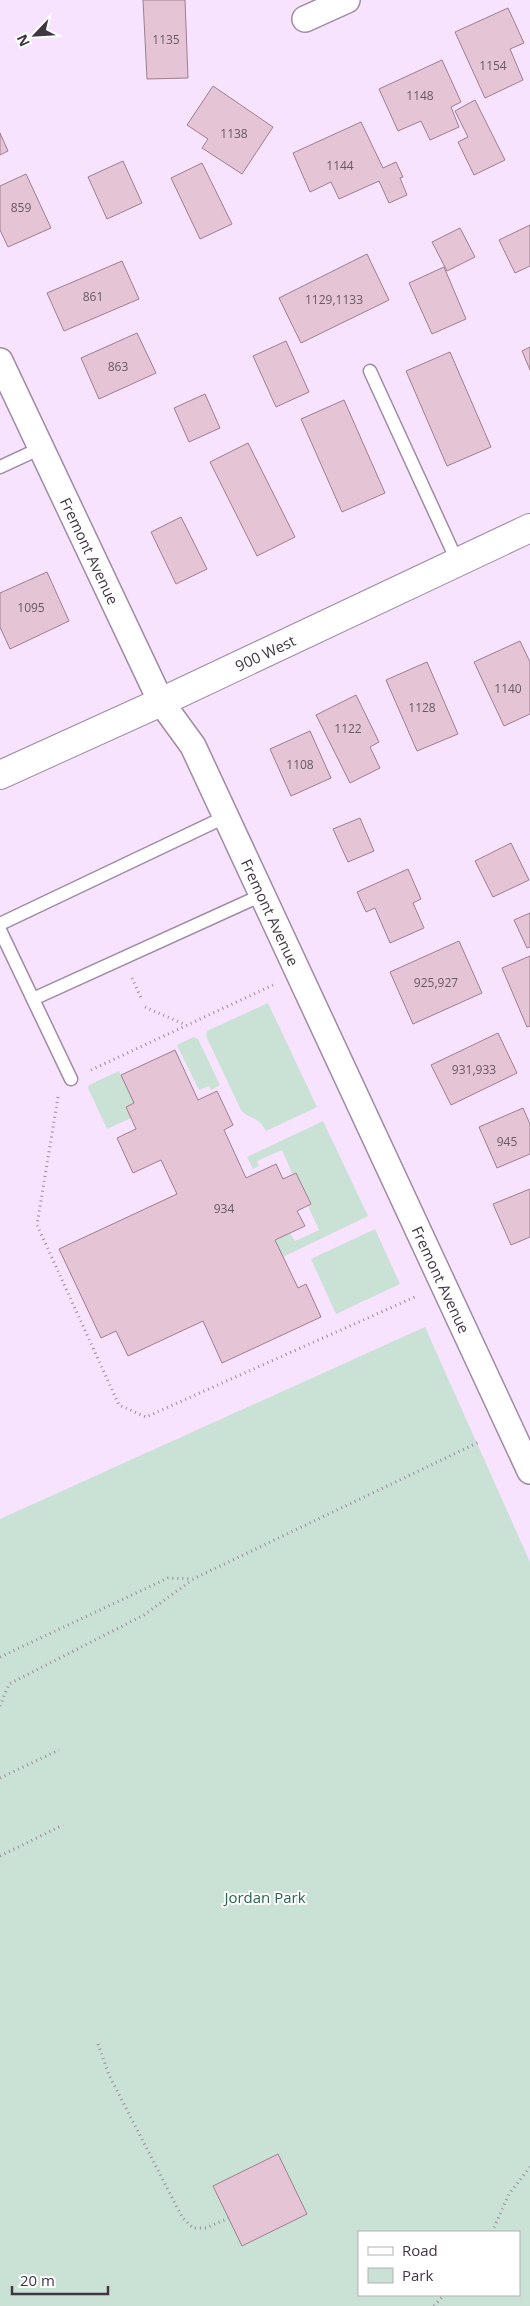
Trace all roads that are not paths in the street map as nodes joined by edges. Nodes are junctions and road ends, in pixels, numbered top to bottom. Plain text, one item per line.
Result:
1 (347, 0) edge
2 (305, 20) dead end
3 (0, 361) edge
4 (370, 371) dead end
5 (41, 448) junction
6 (0, 467) edge
7 (530, 528) edge
8 (458, 563) junction
9 (162, 702) junction
10 (0, 775) edge
11 (225, 817) junction
12 (262, 895) junction
13 (0, 924) edge
14 (0, 930) edge
15 (33, 999) junction
16 (71, 1080) road end
17 (530, 1471) edge

1 - 2 street
3 - 5 street, Fremont Avenue
4 - 8 lane
5 - 6 lane
5 - 9 street, Fremont Avenue
7 - 8 main road, 900 West
8 - 9 main road, 900 West
9 - 10 main road, 900 West
9 - 11 street, Fremont Avenue
11 - 12 street, Fremont Avenue
11 - 13 lane
12 - 15 lane
12 - 17 street, Fremont Avenue
14 - 15 lane
15 - 16 lane

